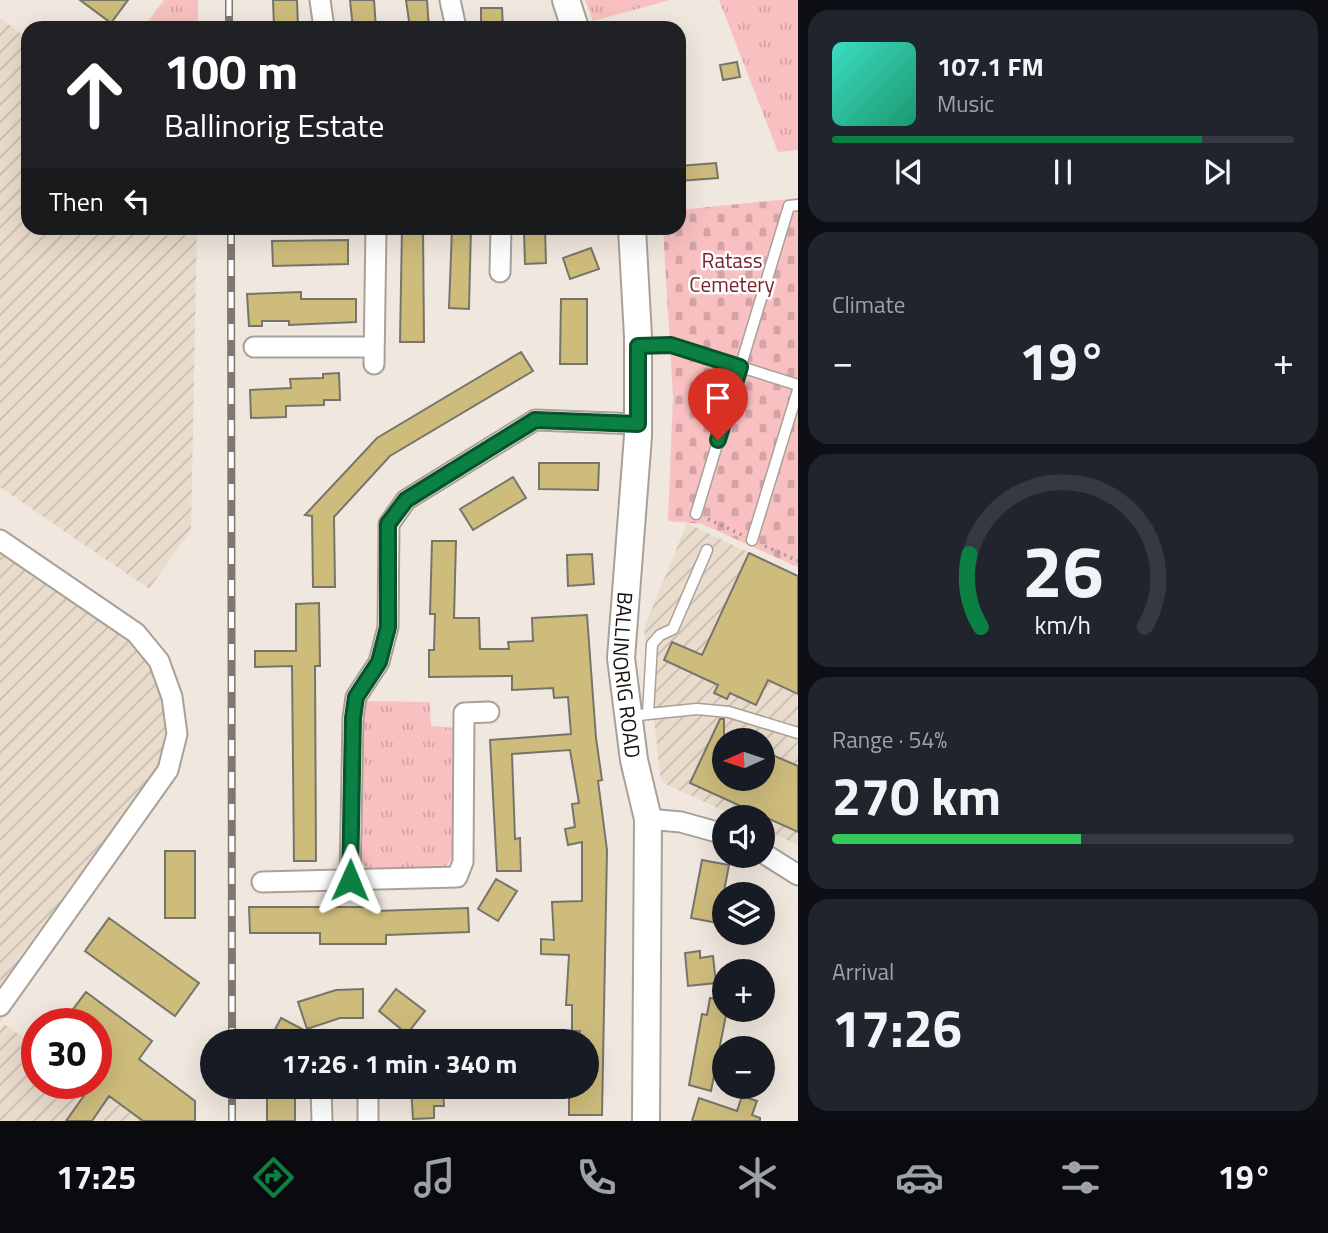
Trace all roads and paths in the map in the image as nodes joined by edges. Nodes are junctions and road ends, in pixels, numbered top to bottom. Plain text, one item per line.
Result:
1 (320, 0) edge
2 (450, 0) edge
3 (566, 0) edge
4 (323, 21) edge
5 (454, 21) edge
6 (573, 21) edge
7 (798, 205) edge
8 (376, 235) edge
9 (501, 235) edge
10 (632, 235) edge
11 (500, 272) dead end
12 (638, 346) junction
13 (254, 347) dead end
14 (740, 367) junction
15 (798, 387) edge
16 (638, 424) junction
17 (696, 514) dead end
18 (0, 540) edge
19 (752, 540) dead end
20 (707, 550) dead end
21 (489, 712) dead end
22 (638, 715) junction
23 (798, 733) edge
24 (648, 819) junction
25 (712, 831) edge
26 (775, 861) edge
27 (798, 875) edge
28 (350, 880) junction
29 (262, 881) dead end
30 (0, 1006) edge
31 (321, 1099) edge
32 (368, 1099) edge
33 (322, 1121) edge
34 (368, 1121) edge
35 (646, 1121) edge

1 - 4 street
2 - 5 street
3 - 6 street
7 - 14 lane
8 - 13 street
9 - 11 street
10 - 12 street, BALLINORIG ROAD
12 - 14 lane
12 - 16 street, BALLINORIG ROAD
14 - 15 lane
14 - 17 lane
15 - 19 lane
16 - 22 street, BALLINORIG ROAD
16 - 28 street
18 - 30 street
20 - 22 lane
21 - 28 street
22 - 23 lane
22 - 24 street, BALLINORIG ROAD
24 - 25 street
24 - 35 street, BALLINORIG ROAD
26 - 27 street
28 - 29 street
31 - 33 street
32 - 34 street

